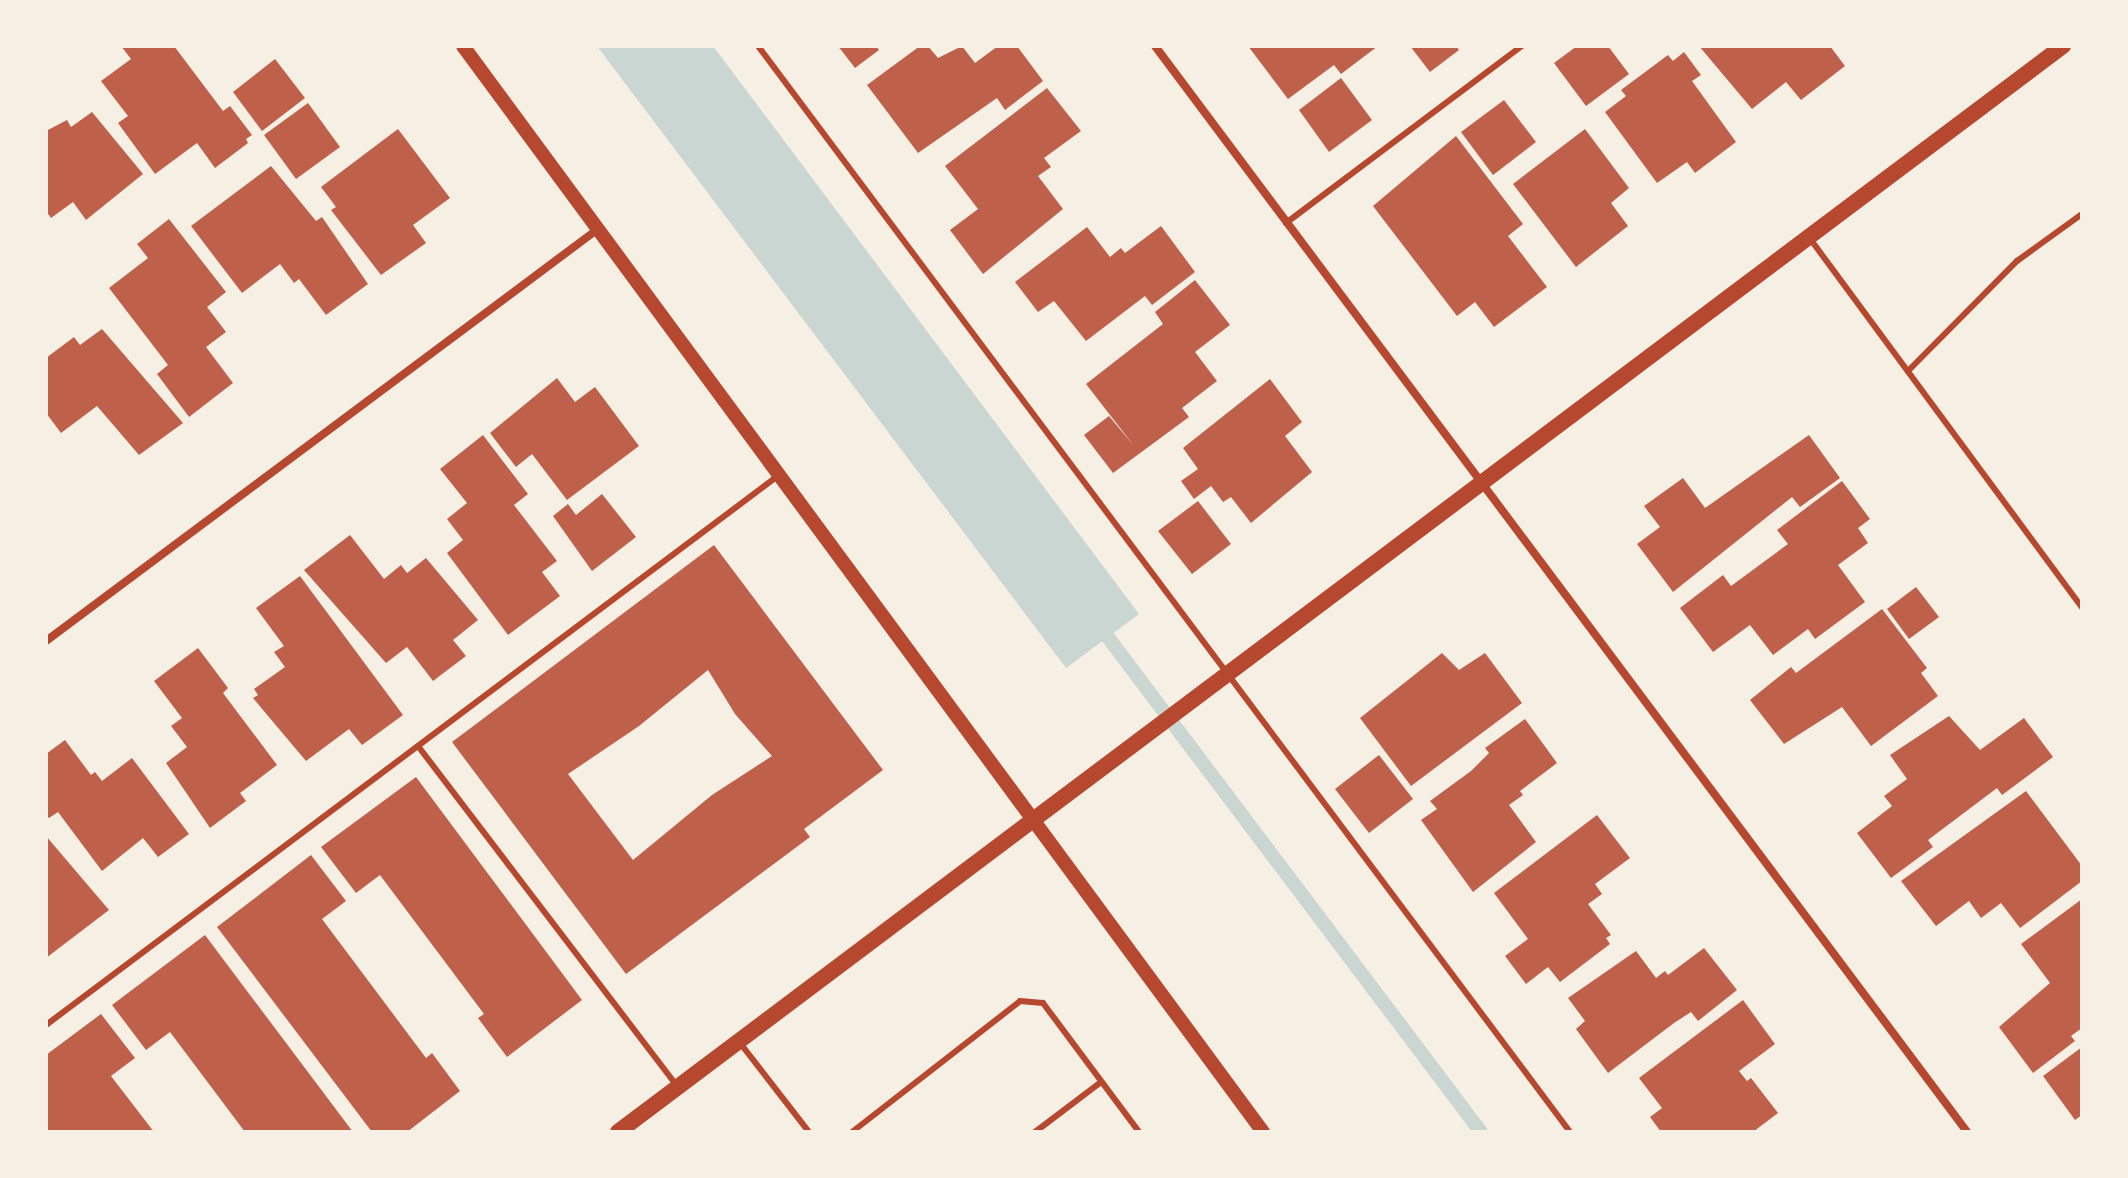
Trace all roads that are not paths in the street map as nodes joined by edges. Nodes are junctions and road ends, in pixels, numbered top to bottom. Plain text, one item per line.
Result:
1 (463, 46) edge
2 (758, 46) edge
3 (1155, 46) edge
4 (1522, 46) edge
5 (2063, 46) edge
6 (2082, 214) edge
7 (1286, 223) junction
8 (598, 229) junction
9 (1809, 237) junction
10 (1908, 371) junction
11 (781, 473) junction
12 (1479, 484) junction
13 (2082, 607) edge
14 (46, 641) edge
15 (1228, 673) junction
16 (418, 746) junction
17 (1036, 818) junction
18 (46, 1025) edge
19 (739, 1041) junction
20 (1101, 1082) junction
21 (678, 1087) junction
22 (618, 1132) edge
23 (809, 1132) edge
24 (852, 1132) edge
25 (1035, 1132) edge
26 (1139, 1132) edge
27 (1263, 1132) edge
28 (1570, 1132) edge
29 (1967, 1132) edge

1 - 8 street
2 - 15 lane
3 - 7 street
4 - 7 lane
5 - 9 main road
6 - 10 lane
7 - 12 street
8 - 11 street
8 - 14 street
9 - 10 lane
9 - 12 main road
10 - 13 lane
11 - 16 lane
11 - 17 street
12 - 15 main road
12 - 29 street
15 - 17 main road
15 - 28 lane
16 - 18 lane
16 - 21 lane
17 - 19 main road
17 - 27 street
19 - 21 main road
19 - 23 lane
20 - 24 lane
20 - 25 lane
20 - 26 lane
21 - 22 main road

